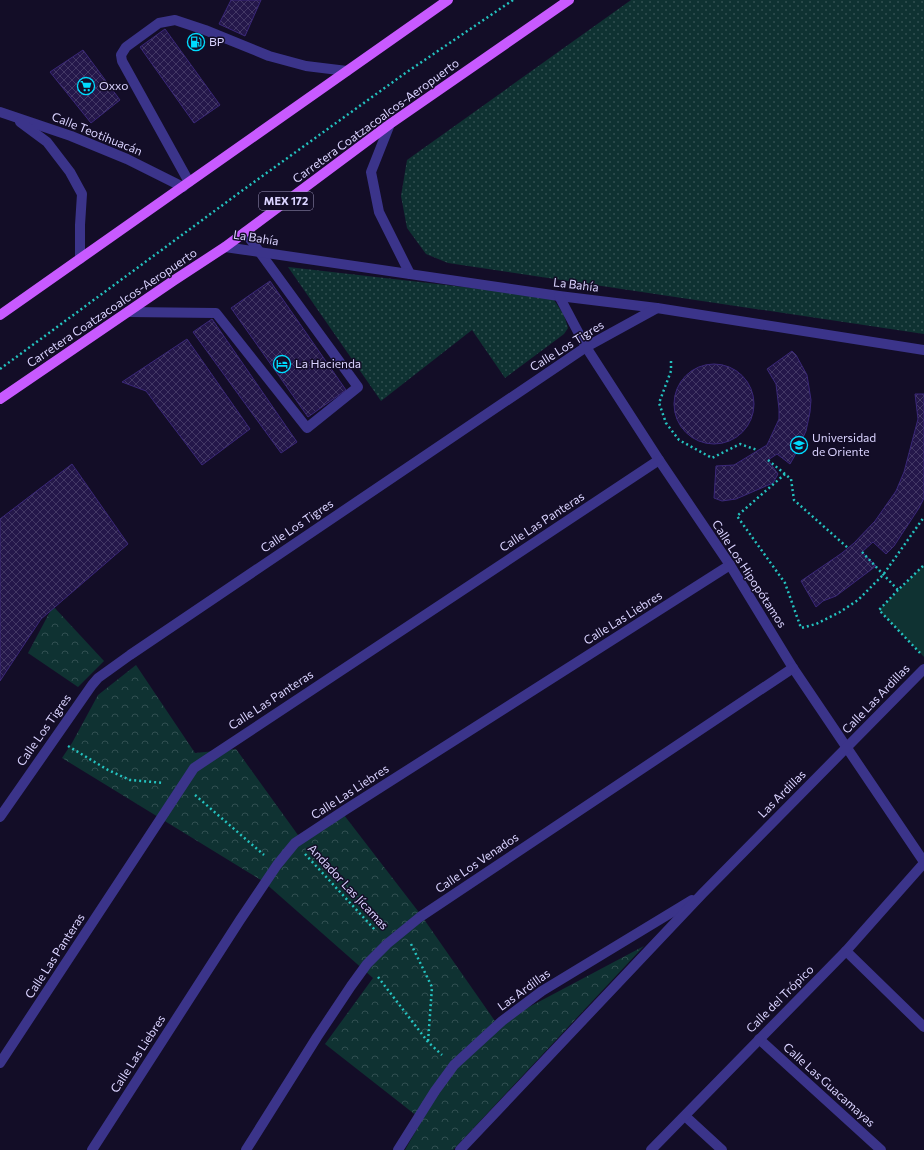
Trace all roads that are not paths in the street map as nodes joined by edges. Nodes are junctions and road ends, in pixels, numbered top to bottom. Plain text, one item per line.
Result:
1 (448, 0) edge
2 (569, 0) edge
3 (347, 71) junction
4 (5, 114) edge
5 (390, 124) junction
6 (186, 184) junction
7 (245, 232) junction
8 (225, 247) junction
9 (260, 252) junction
10 (80, 259) junction
11 (410, 274) junction
12 (559, 296) junction
13 (657, 308) junction
14 (128, 312) junction
15 (0, 315) edge
16 (586, 347) junction
17 (924, 350) edge
18 (0, 399) edge
19 (659, 460) junction
20 (730, 565) junction
21 (793, 668) junction
22 (924, 669) edge
23 (847, 748) junction
24 (0, 817) edge
25 (924, 863) edge
26 (703, 893) junction
27 (846, 951) junction
28 (924, 1027) edge
29 (759, 1039) junction
30 (0, 1063) edge
31 (685, 1116) junction
32 (92, 1150) edge
33 (246, 1150) edge
34 (398, 1150) edge
35 (460, 1150) edge
36 (651, 1150) edge
37 (722, 1150) edge
38 (881, 1150) edge

1 - 3 main road
2 - 5 main road, Carretera Coatzacoalcos-Aeropuerto / MEX 172
3 - 6 main road
3 - 6 street
4 - 6 street, Calle Teotihuacán
4 - 10 street
5 - 7 main road, Carretera Coatzacoalcos-Aeropuerto / MEX 172
5 - 11 street
6 - 10 main road
7 - 8 main road, Carretera Coatzacoalcos-Aeropuerto / MEX 172
7 - 9 street
8 - 9 street, La Bahía
8 - 14 main road, Carretera Coatzacoalcos-Aeropuerto / MEX 172
9 - 11 street, La Bahía
9 - 14 street
10 - 15 main road
11 - 12 street, La Bahía
12 - 13 street, La Bahía
12 - 16 street, Calle Los Hipopótamos
13 - 16 street, Calle Los Tigres
13 - 17 street, La Bahía
14 - 18 main road, Carretera Coatzacoalcos-Aeropuerto / MEX 172
16 - 19 street, Calle Los Hipopótamos
16 - 24 street, Calle Los Tigres
19 - 20 street, Calle Los Hipopótamos
19 - 30 street, Calle Las Panteras
20 - 21 street, Calle Los Hipopótamos
20 - 32 street, Calle Las Liebres
21 - 23 street, Calle Los Hipopótamos
21 - 33 street, Calle Los Venados
22 - 23 street, Calle Las Ardillas
23 - 25 street, Calle Los Hipopótamos
23 - 26 street, Las Ardillas
25 - 27 street, Calle del Trópico
26 - 34 street, Las Ardillas
26 - 35 street, Las Ardillas
27 - 28 street
27 - 29 street, Calle del Trópico
29 - 31 street, Calle del Trópico
29 - 38 street, Calle Las Guacamayas
31 - 36 street, Calle del Trópico
31 - 37 street

